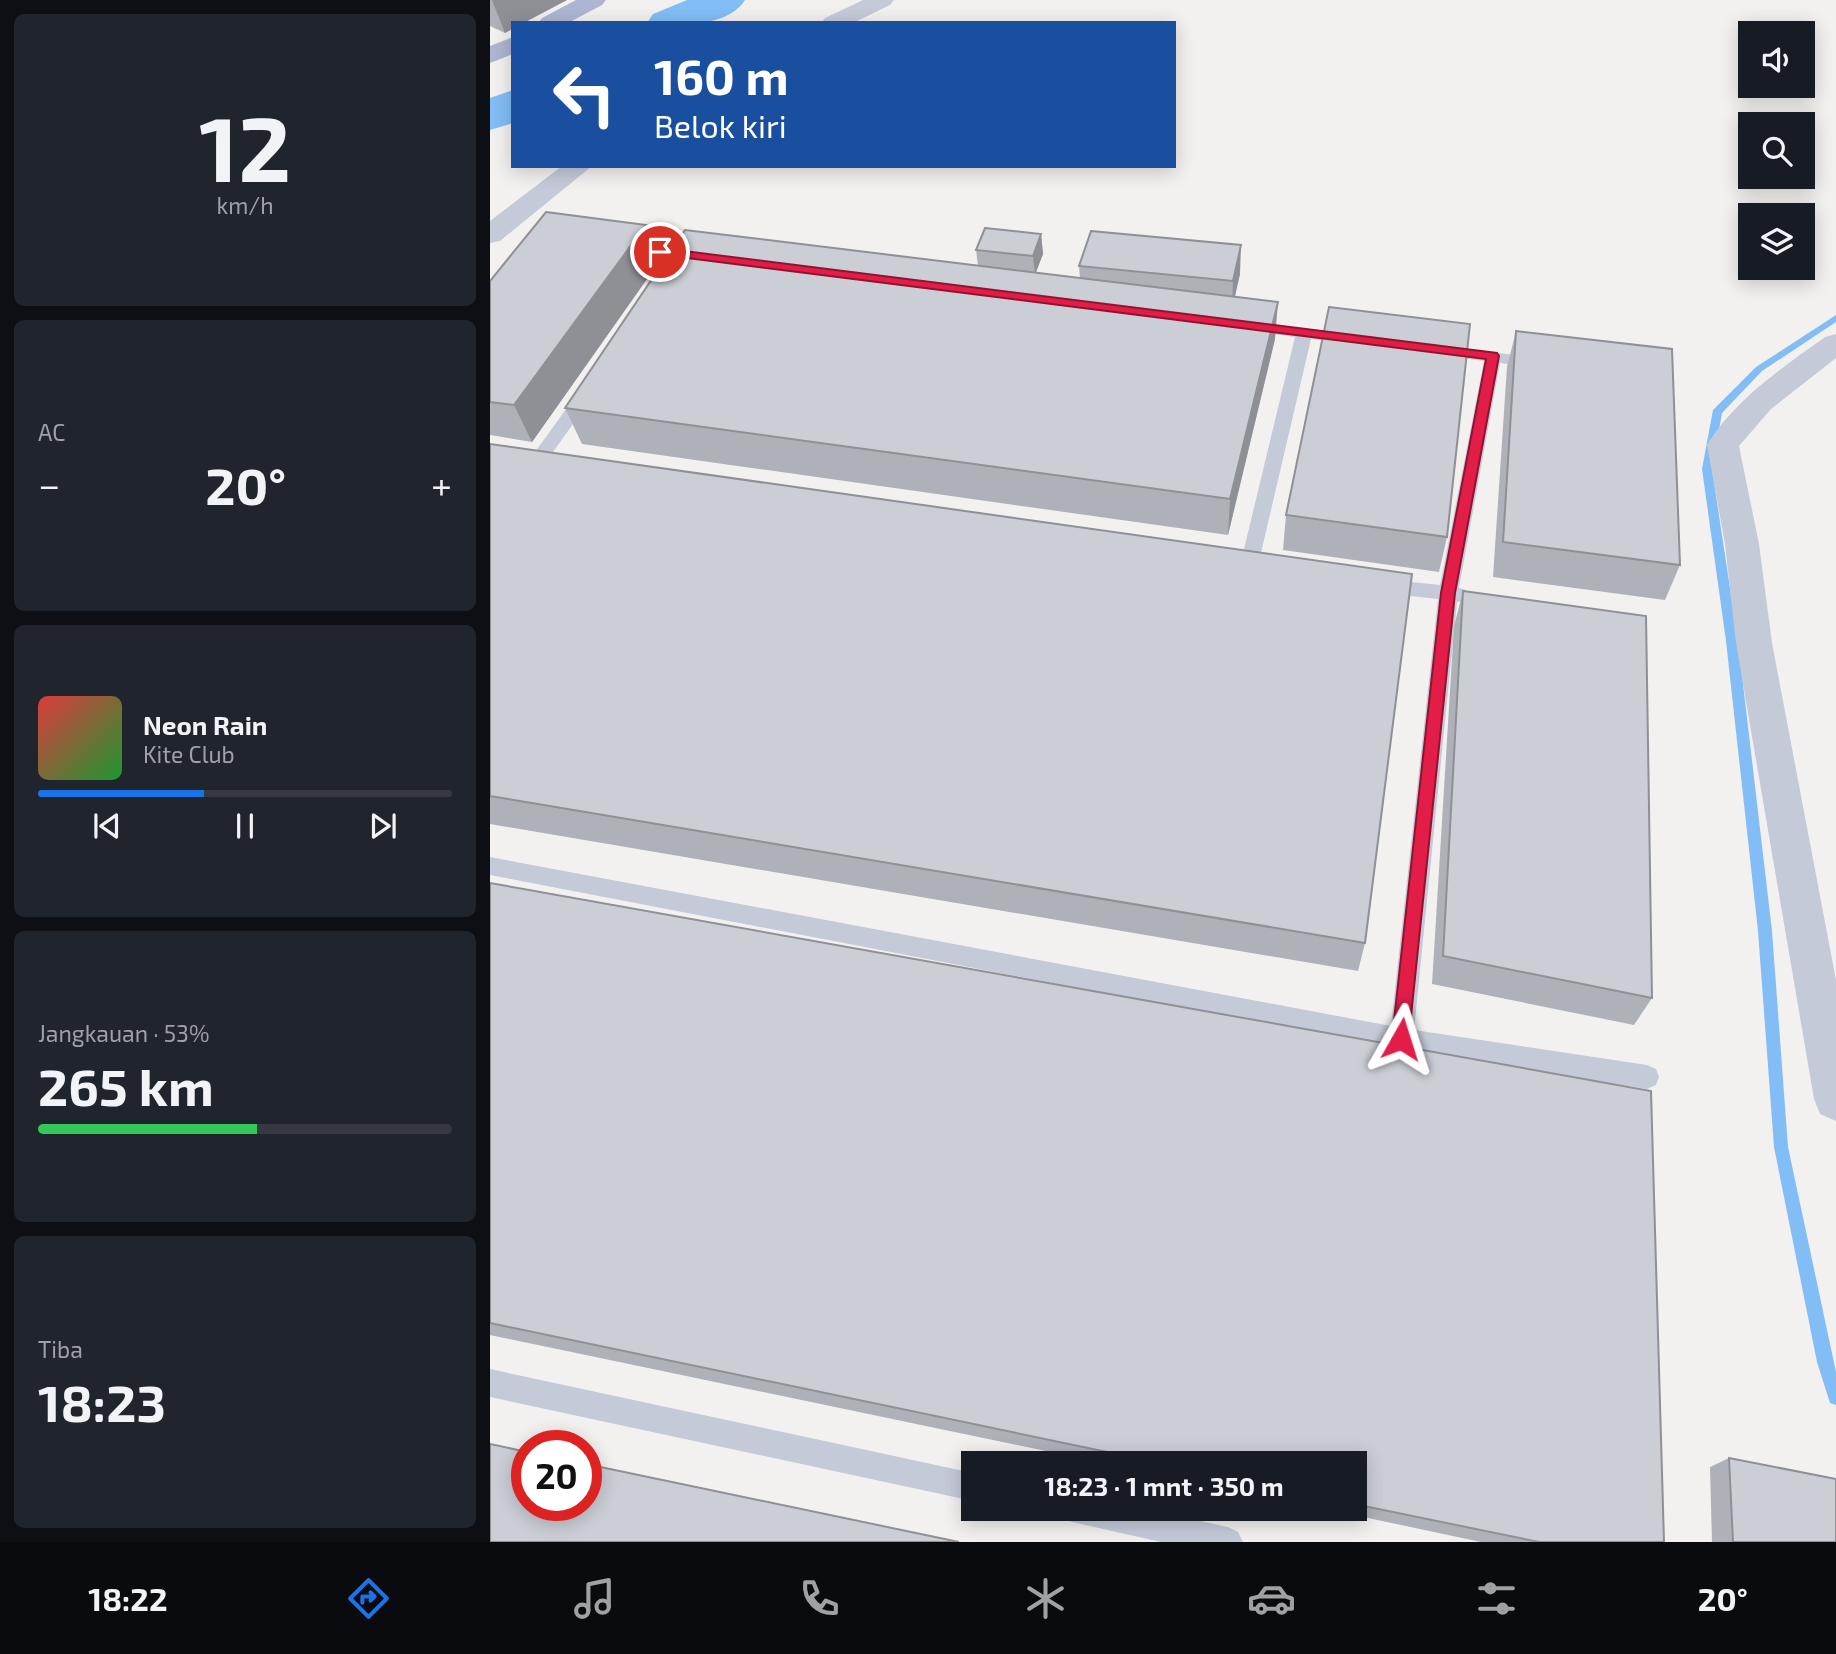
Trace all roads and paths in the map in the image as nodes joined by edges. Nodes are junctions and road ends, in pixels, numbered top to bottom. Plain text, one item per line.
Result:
1 (594, 0) edge
2 (882, 0) edge
3 (554, 21) edge
4 (837, 21) edge
5 (511, 45) edge
6 (490, 57) edge
7 (576, 168) edge
8 (490, 235) edge
9 (609, 246) edge
10 (713, 258) edge
11 (1235, 324) edge
12 (1304, 333) junction
13 (1371, 341) edge
14 (1836, 344) edge
15 (1425, 348) edge
16 (1493, 356) junction
17 (1560, 366) edge
18 (596, 379) edge
19 (559, 474) edge
20 (1248, 570) edge
21 (1368, 584) edge
22 (1448, 593) junction
23 (1474, 597) edge
24 (490, 866) edge
25 (1401, 1039) junction
26 (1647, 1077) dead end
27 (1836, 1099) edge
28 (490, 1383) edge
29 (961, 1484) edge
30 (1132, 1521) edge
31 (1228, 1542) edge

1 - 3 main road
2 - 4 street
5 - 6 main road
7 - 8 street
9 - 10 lane
11 - 12 lane
12 - 13 lane
12 - 20 lane
14 - 27 street
15 - 16 lane
16 - 17 lane
16 - 22 lane
18 - 19 lane
21 - 22 lane
22 - 23 lane
22 - 25 lane
24 - 25 lane
25 - 26 lane
28 - 29 lane
30 - 31 lane

